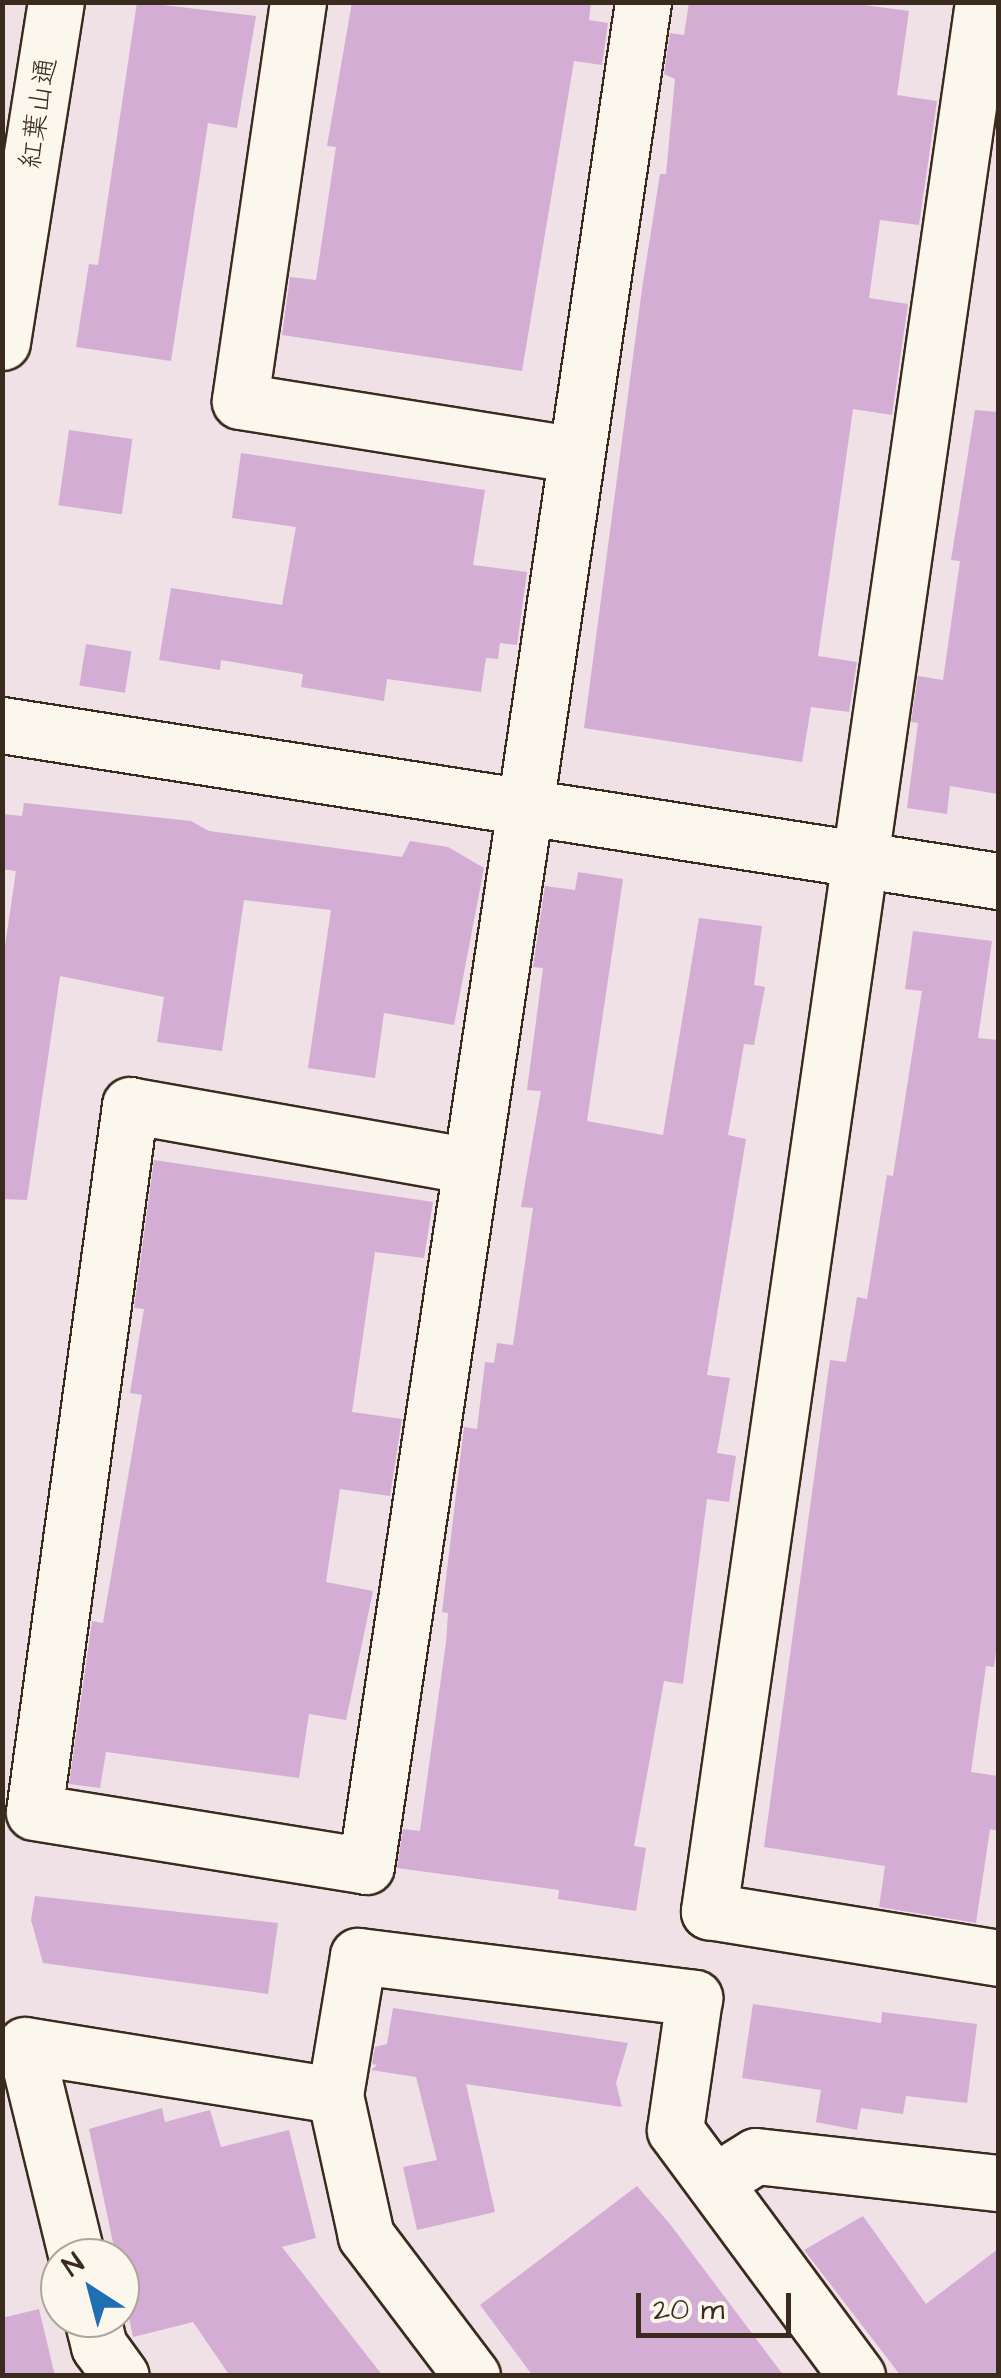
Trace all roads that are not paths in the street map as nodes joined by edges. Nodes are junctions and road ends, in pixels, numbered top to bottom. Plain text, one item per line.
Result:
1 (56, 2) edge
2 (298, 2) edge
3 (642, 2) edge
4 (983, 2) edge
5 (2, 342) edge
6 (576, 456) junction
7 (2, 725) edge
8 (524, 806) junction
9 (865, 860) junction
10 (998, 881) edge
11 (471, 1166) junction
12 (998, 1958) edge
13 (336, 2095) junction
14 (714, 2182) junction
15 (998, 2183) edge
16 (73, 2238) edge
17 (97, 2338) edge
18 (121, 2376) edge
19 (472, 2376) edge
20 (858, 2376) edge

1 - 5 street, 紅葉山通
2 - 6 street
3 - 6 street
4 - 9 street
6 - 8 street
7 - 8 street
8 - 9 street
8 - 11 street
9 - 10 street
9 - 12 street
11 - 11 street
13 - 14 street
13 - 16 street
13 - 19 street
14 - 15 street
14 - 20 street
17 - 18 street

